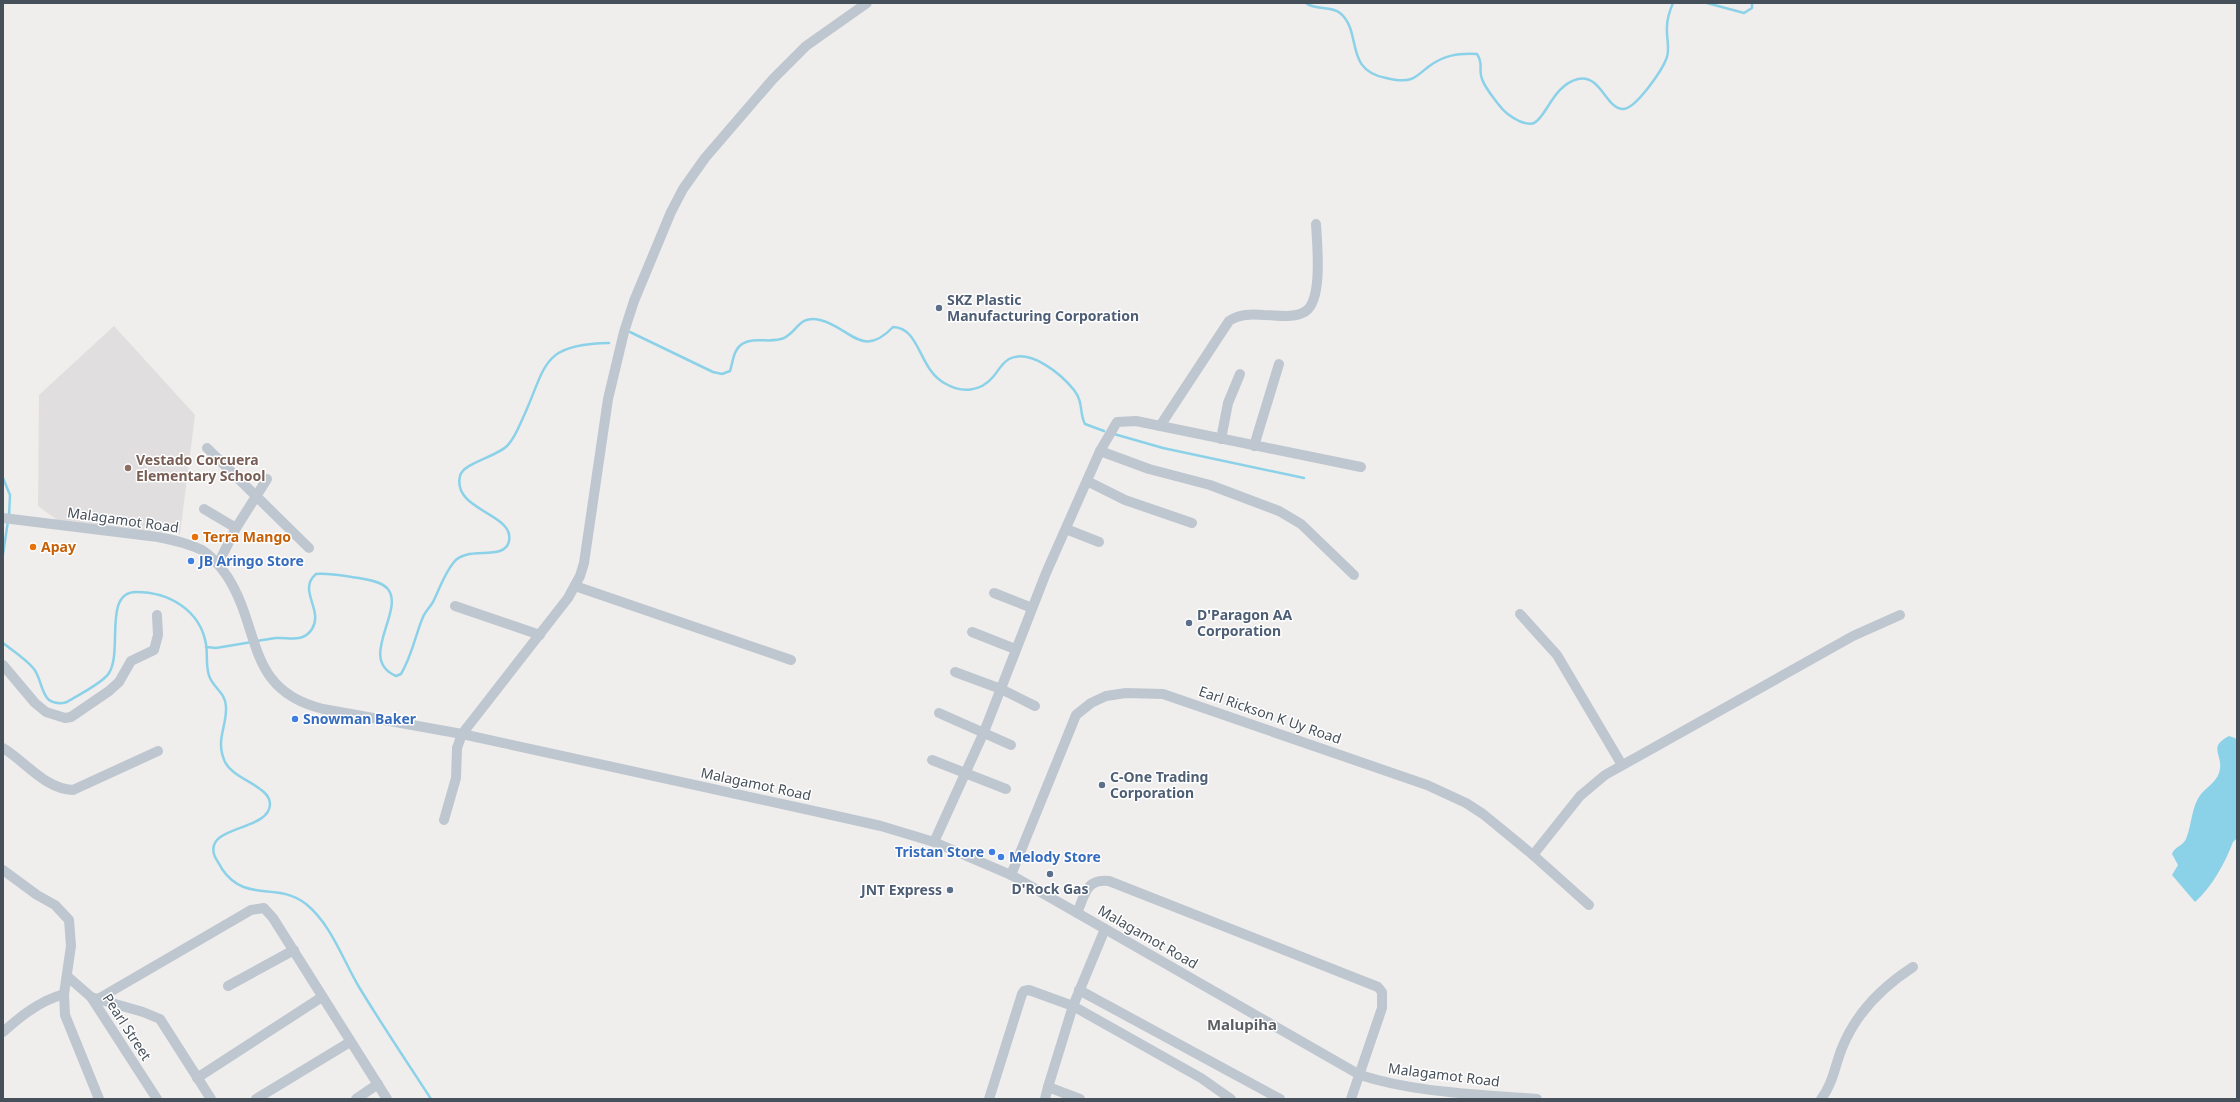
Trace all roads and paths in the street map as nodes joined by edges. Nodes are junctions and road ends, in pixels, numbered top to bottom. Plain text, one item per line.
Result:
1 (867, 3) edge
2 (1316, 224) dead end
3 (1279, 364) dead end
4 (1240, 374) dead end
5 (1160, 426) junction
6 (1221, 439) junction
7 (1254, 446) junction
8 (207, 448) dead end
9 (1100, 451) junction
10 (1361, 467) dead end
11 (266, 479) dead end
12 (1087, 481) junction
13 (256, 495) junction
14 (204, 509) dead end
15 (3, 518) edge
16 (1192, 523) dead end
17 (236, 528) junction
18 (1066, 529) junction
19 (1099, 542) dead end
20 (309, 548) dead end
21 (218, 564) junction
22 (1354, 575) dead end
23 (575, 586) junction
24 (994, 593) dead end
25 (455, 606) dead end
26 (1032, 608) junction
27 (1520, 614) dead end
28 (157, 615) dead end
29 (1900, 615) dead end
30 (972, 632) dead end
31 (540, 636) junction
32 (1015, 649) junction
33 (791, 660) dead end
34 (3, 665) edge
35 (955, 672) dead end
36 (1000, 690) junction
37 (1034, 706) dead end
38 (939, 712) dead end
39 (984, 732) junction
40 (462, 734) junction
41 (1012, 745) dead end
42 (3, 748) edge
43 (158, 751) dead end
44 (932, 760) dead end
45 (1622, 765) junction
46 (966, 772) junction
47 (1006, 789) dead end
48 (444, 820) dead end
49 (934, 842) junction
50 (1533, 855) junction
51 (3, 870) edge
52 (1011, 875) junction
53 (1589, 905) dead end
54 (1077, 913) junction
55 (1105, 929) junction
56 (294, 950) junction
57 (1913, 967) dead end
58 (68, 976) junction
59 (228, 986) dead end
60 (1080, 990) junction
61 (64, 994) junction
62 (322, 997) junction
63 (94, 998) junction
64 (1073, 1006) junction
65 (3, 1032) edge
66 (350, 1042) junction
67 (1360, 1075) junction
68 (197, 1078) junction
69 (378, 1084) junction
70 (1048, 1087) junction
71 (99, 1099) edge
72 (157, 1099) edge
73 (211, 1099) edge
74 (256, 1099) edge
75 (356, 1099) edge
76 (387, 1099) edge
77 (989, 1099) edge
78 (1044, 1099) edge
79 (1080, 1099) edge
80 (1231, 1099) edge
81 (1280, 1099) edge
82 (1351, 1099) edge
83 (1537, 1099) edge
84 (1821, 1099) edge

1 - 23 street
2 - 5 street
3 - 7 street
4 - 6 street
5 - 6 street
5 - 9 street
6 - 7 street
7 - 10 street
8 - 13 street
9 - 12 street
9 - 22 street
11 - 13 street
12 - 16 street
12 - 18 street
13 - 17 street
13 - 20 street
14 - 17 street
15 - 21 street, Malagamot Road
17 - 21 street
18 - 19 street
18 - 26 street
21 - 40 street, Malagamot Road
23 - 31 street
23 - 33 street
24 - 26 street
25 - 31 street
26 - 32 street
27 - 45 street
28 - 34 street
29 - 45 street
30 - 32 street
31 - 40 street
32 - 36 street
35 - 36 street
36 - 37 street
36 - 39 street
38 - 39 street
39 - 41 street
39 - 46 street
40 - 48 street
40 - 49 street, Malagamot Road
42 - 43 street
44 - 46 street
45 - 50 street
46 - 47 street
46 - 49 street
49 - 52 street, Malagamot Road
50 - 52 street, Earl Rickson K Uy Road
50 - 53 street, Earl Rickson K Uy Road
51 - 58 street
52 - 54 street, Malagamot Road
54 - 55 street, Malagamot Road
54 - 67 street
55 - 60 street
55 - 67 street, Malagamot Road
56 - 59 street
56 - 62 street
56 - 63 street
57 - 84 street
58 - 61 street
58 - 63 street, Pearl Street
60 - 64 street
60 - 81 street
61 - 65 street
61 - 71 street
62 - 66 street
62 - 68 street
63 - 68 street
63 - 72 street, Pearl Street
64 - 70 street
64 - 77 street
64 - 80 street
66 - 69 street
66 - 74 street
67 - 82 street
67 - 83 street, Malagamot Road
68 - 73 street
69 - 75 street
69 - 76 street
70 - 78 street
70 - 79 street

